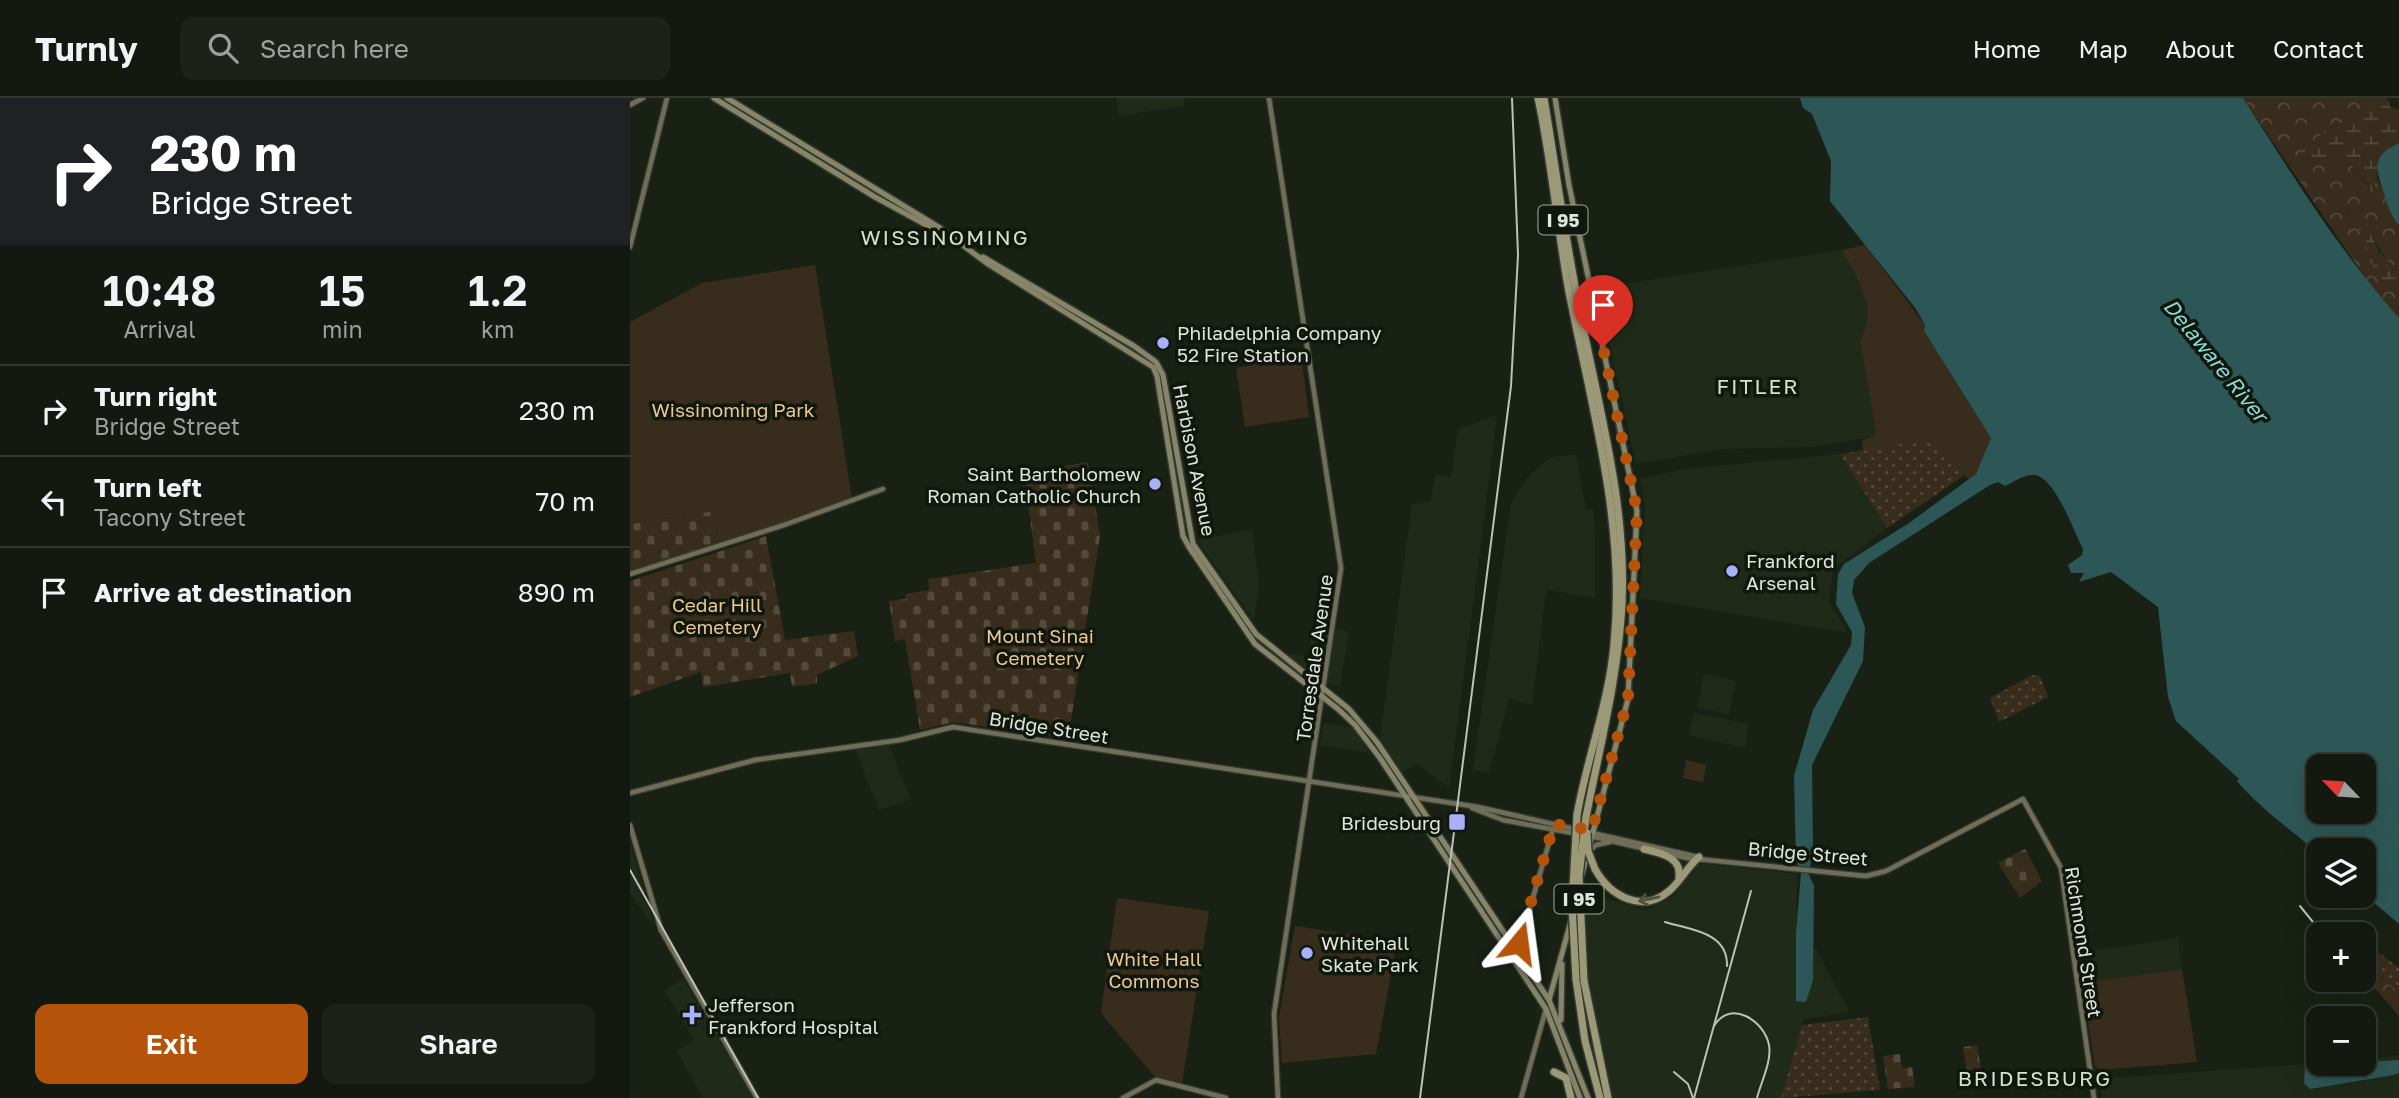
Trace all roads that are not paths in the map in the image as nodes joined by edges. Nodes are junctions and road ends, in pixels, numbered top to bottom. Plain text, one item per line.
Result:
1 (643, 98) edge
2 (667, 98) edge
3 (714, 98) edge
4 (727, 98) edge
5 (1269, 98) edge
6 (1538, 98) edge
7 (1544, 98) edge
8 (1555, 98) edge
9 (630, 105) edge
10 (1549, 143) junction
11 (933, 229) junction
12 (961, 243) junction
13 (936, 245) dead end
14 (630, 247) edge
15 (983, 257) junction
16 (883, 489) dead end
17 (630, 574) edge
18 (1619, 606) junction
19 (1256, 634) junction
20 (1255, 644) junction
21 (1265, 649) junction
22 (1323, 692) junction
23 (1310, 782) junction
24 (630, 793) edge
25 (1405, 796) junction
26 (1413, 797) junction
27 (2023, 799) joint
28 (1584, 816) junction
29 (630, 825) edge
30 (1553, 826) junction
31 (1592, 833) junction
32 (1618, 843) junction
33 (1644, 849) junction
34 (1587, 854) junction
35 (1699, 857) junction
36 (1677, 883) junction
37 (1564, 950) junction
38 (1517, 952) junction
39 (1515, 959) junction
40 (1580, 980) junction
41 (1549, 1000) junction
42 (1546, 1009) junction
43 (1562, 1027) junction
44 (1568, 1069) junction
45 (1554, 1072) dead end
46 (1604, 1096) edge
47 (757, 1098) edge
48 (1123, 1098) edge
49 (1226, 1098) edge
50 (1278, 1098) edge
51 (1521, 1098) edge
52 (1572, 1098) edge
53 (1580, 1098) edge
54 (1588, 1098) edge
55 (2094, 1098) edge

1 - 9 main road
2 - 14 main road
3 - 11 main road, Harbison Avenue
4 - 12 main road, Harbison Avenue
5 - 22 main road, Torresdale Avenue
6 - 10 highway, I 95
7 - 10 highway, I 95
8 - 31 main road
10 - 18 highway, I 95
11 - 12 main road, Harbison Avenue
11 - 13 main road
12 - 15 main road, Harbison Avenue
15 - 19 main road, Harbison Avenue
15 - 20 main road, Harbison Avenue
16 - 17 main road
18 - 28 highway, I 95
18 - 28 highway, I 95
19 - 20 main road
19 - 21 main road, Harbison Avenue
20 - 21 main road, Harbison Avenue
21 - 22 main road, Harbison Avenue
22 - 23 main road, Torresdale Avenue
22 - 25 main road, Harbison Avenue
22 - 26 main road, Harbison Avenue
23 - 24 main road, Bridge Street
23 - 25 main road, Bridge Street
23 - 50 main road, Torresdale Avenue
25 - 26 main road, Bridge Street
25 - 39 main road, Harbison Avenue
26 - 30 main road, Bridge Street
26 - 38 main road, Harbison Avenue
27 - 35 main road, Bridge Street
27 - 55 main road, Richmond Street
36 -> 28 highway, bridge
28 - 40 highway, I 95, bridge
29 - 47 main road
30 - 31 main road, Bridge Street
30 - 38 main road
31 - 32 main road, Bridge Street
31 - 34 main road
31 - 35 main road, Bridge Street
32 - 33 main road, Bridge Street
32 - 34 main road
33 - 35 main road, Bridge Street
33 - 36 highway
34 - 37 main road
35 - 36 highway
37 - 41 main road
37 - 43 main road
38 - 39 main road
38 - 41 main road, Harbison Avenue
39 - 42 main road, Harbison Avenue
40 - 46 highway, I 95
40 - 46 highway, I 95
41 - 42 main road
41 - 43 main road, Harbison Avenue
42 - 44 main road, Harbison Avenue
42 - 51 main road
43 - 54 main road, Harbison Avenue
44 - 52 highway
44 - 53 main road, Harbison Avenue
45 - 52 highway
48 - 49 main road

